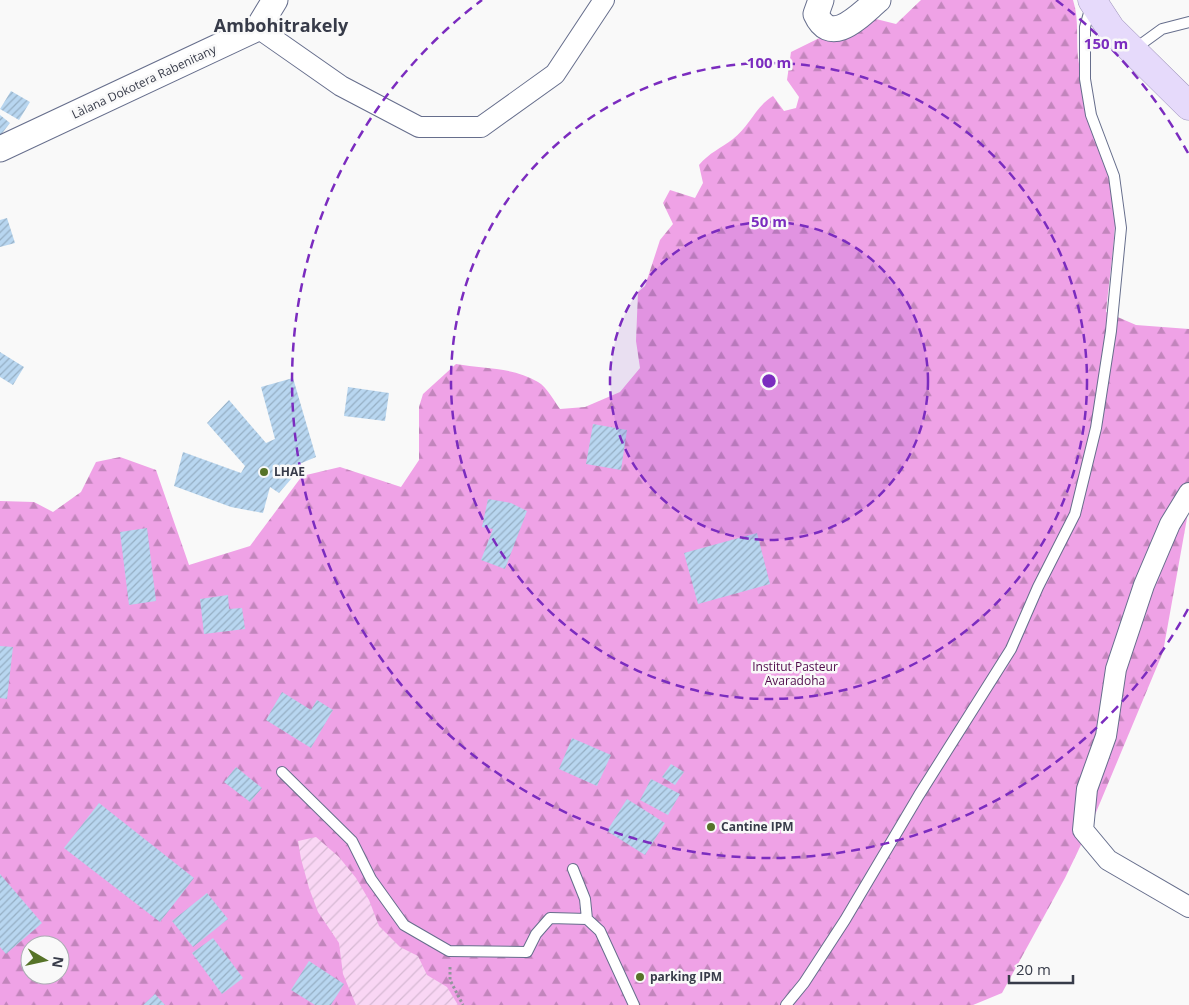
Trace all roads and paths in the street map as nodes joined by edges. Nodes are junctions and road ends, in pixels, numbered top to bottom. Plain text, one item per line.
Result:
1 (275, 0) edge
2 (604, 0) edge
3 (820, 0) edge
4 (878, 0) edge
5 (1092, 0) edge
6 (1189, 22) edge
7 (258, 28) junction
8 (1131, 51) junction
9 (1189, 106) edge
10 (0, 149) edge
11 (1189, 493) edge
12 (282, 772) dead end
13 (573, 869) dead end
14 (1189, 907) edge
15 (587, 919) junction
16 (449, 951) junction
17 (463, 1005) edge
18 (634, 1005) edge
19 (786, 1005) edge

1 - 7 street
2 - 7 street
3 - 4 street
5 - 8 main road
5 - 19 lane
6 - 8 lane
7 - 10 street, Làlana Dokotera Rabenitany
8 - 9 main road
11 - 14 street
12 - 16 lane
13 - 15 lane
15 - 16 lane
15 - 18 lane
16 - 17 path

